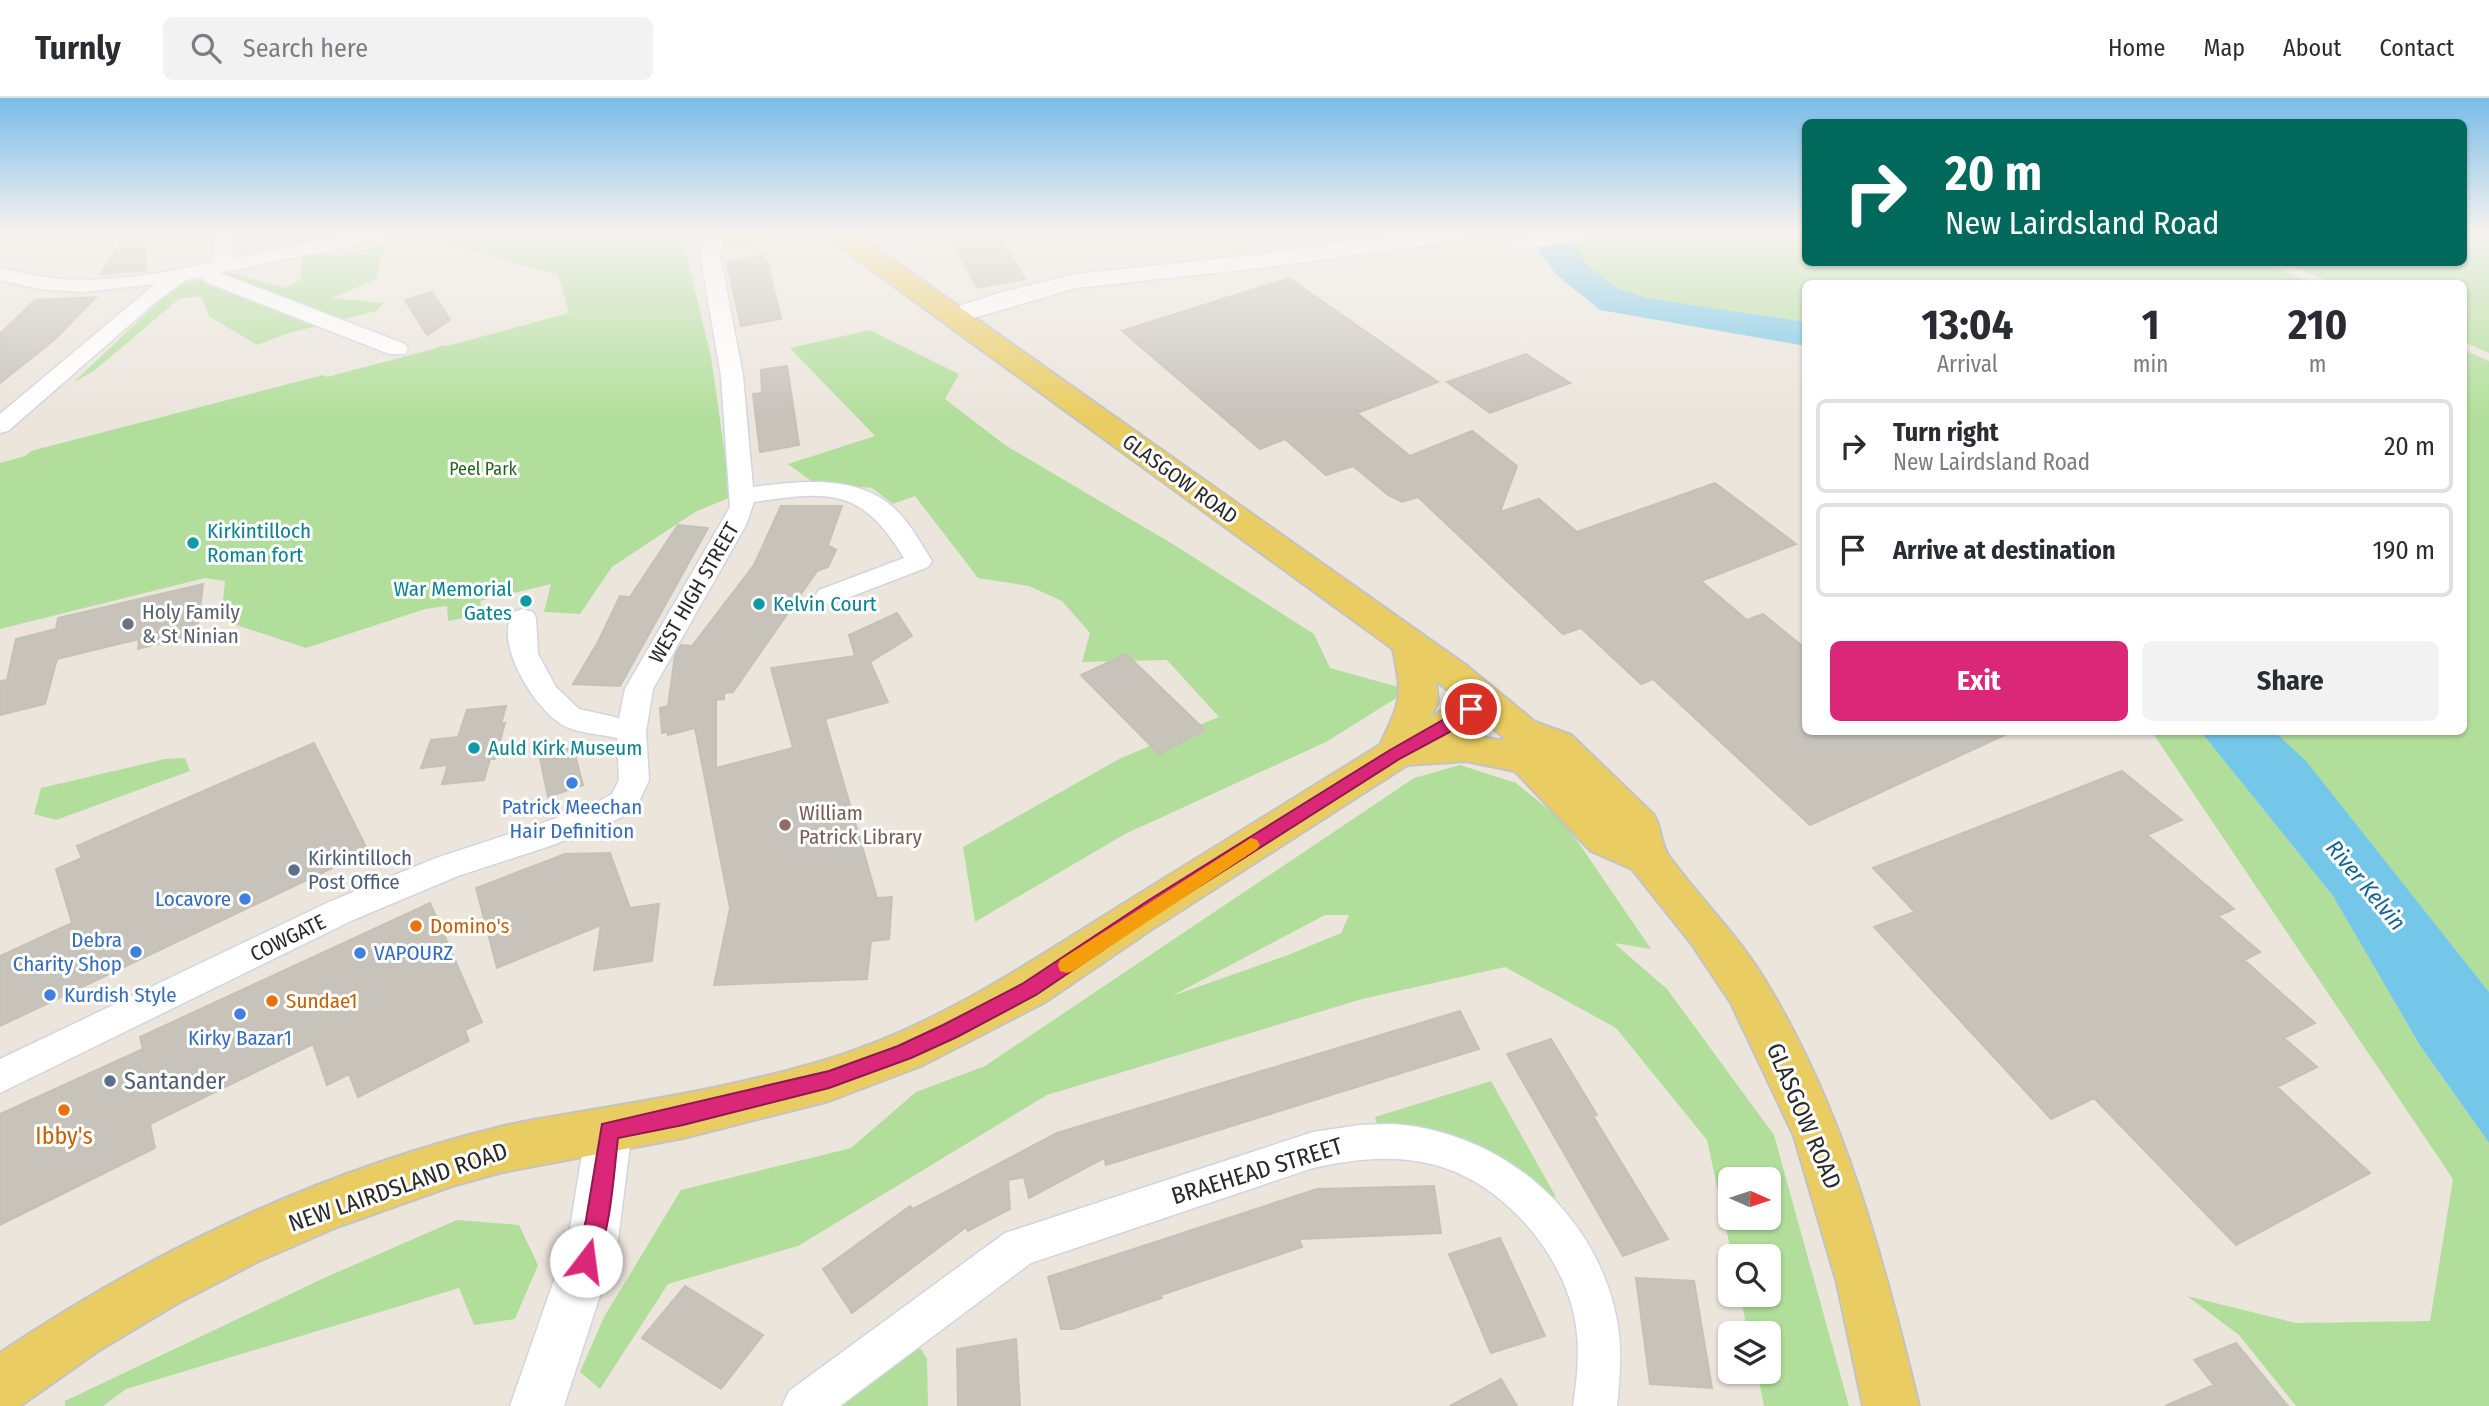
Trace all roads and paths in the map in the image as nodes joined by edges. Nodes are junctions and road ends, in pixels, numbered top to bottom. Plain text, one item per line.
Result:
1 (156, 294) edge
2 (254, 294) edge
3 (731, 294) edge
4 (922, 294) edge
5 (1030, 294) edge
6 (953, 316) junction
7 (397, 349) dead end
8 (0, 426) edge
9 (742, 496) junction
10 (828, 596) dead end
11 (523, 618) dead end
12 (1410, 643) junction
13 (1484, 700) junction
14 (631, 731) junction
15 (1525, 746) junction
16 (1395, 754) junction
17 (624, 802) joint
18 (0, 1077) edge
19 (609, 1130) junction
20 (0, 1386) edge
21 (537, 1406) edge
22 (804, 1406) edge
23 (1595, 1406) edge
24 (1891, 1406) edge

1 - 8 street
2 - 7 street
3 - 9 street, WEST HIGH STREET
4 - 6 main road, GLASGOW ROAD
5 - 6 street
6 - 12 main road, GLASGOW ROAD
9 - 10 street
9 - 14 street, WEST HIGH STREET
11 - 14 street
12 - 13 main road, GLASGOW ROAD
12 - 16 main road
13 - 15 main road, GLASGOW ROAD
13 - 16 main road, NEW LAIRDSLAND ROAD
14 - 17 street, WEST HIGH STREET
15 - 16 main road
15 - 24 main road, GLASGOW ROAD
16 - 19 main road, NEW LAIRDSLAND ROAD
17 - 18 street, COWGATE
19 - 20 main road, NEW LAIRDSLAND ROAD
19 - 21 street
22 - 23 street, BRAEHEAD STREET

